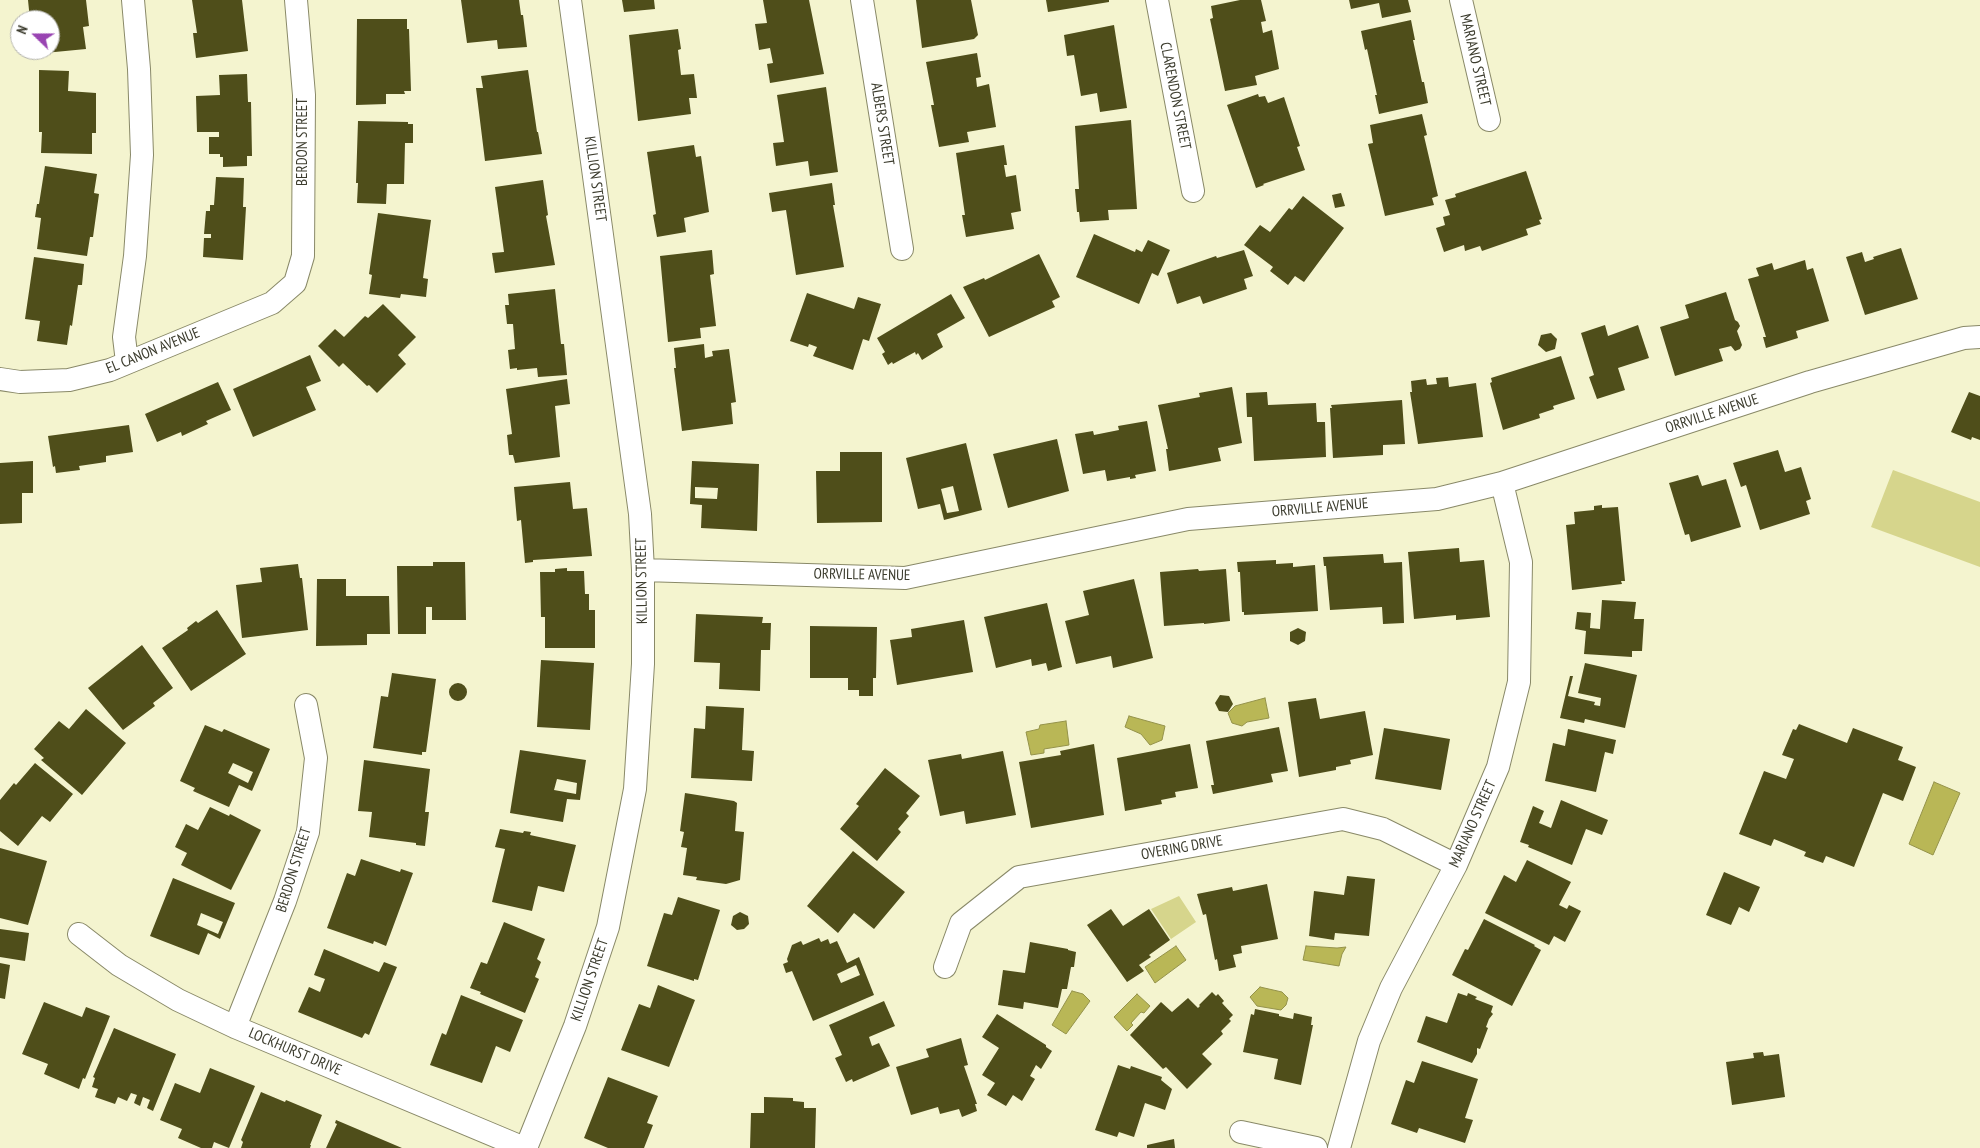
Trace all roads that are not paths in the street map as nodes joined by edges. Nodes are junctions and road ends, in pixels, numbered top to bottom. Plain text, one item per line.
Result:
1 (133, 0) edge
2 (296, 0) edge
3 (570, 0) edge
4 (862, 0) edge
5 (1157, 0) edge
6 (1461, 0) edge
7 (1488, 120) dead end
8 (1193, 191) dead end
9 (902, 249) dead end
10 (295, 283) joint
11 (1980, 336) edge
12 (127, 362) junction
13 (0, 379) edge
14 (1502, 483) junction
15 (643, 570) junction
16 (306, 705) dead end
17 (1456, 864) junction
18 (79, 934) dead end
19 (945, 967) dead end
20 (235, 1028) junction
21 (1241, 1132) dead end
22 (525, 1148) edge
23 (1316, 1148) edge
24 (1339, 1148) edge

1 - 12 street
2 - 10 street, BERDON STREET
3 - 15 street, KILLION STREET
4 - 9 street, ALBERS STREET
5 - 8 street, CLARENDON STREET
6 - 7 street, MARIANO STREET
10 - 12 street, EL CANON AVENUE
11 - 14 street, ORRVILLE AVENUE
12 - 13 street, EL CANON AVENUE
14 - 15 street, ORRVILLE AVENUE
14 - 17 street, MARIANO STREET
15 - 22 street, KILLION STREET
16 - 20 street, BERDON STREET
17 - 19 street, OVERING DRIVE
17 - 24 street, MARIANO STREET
18 - 20 street, LOCKHURST DRIVE
20 - 22 street, LOCKHURST DRIVE
21 - 23 street

